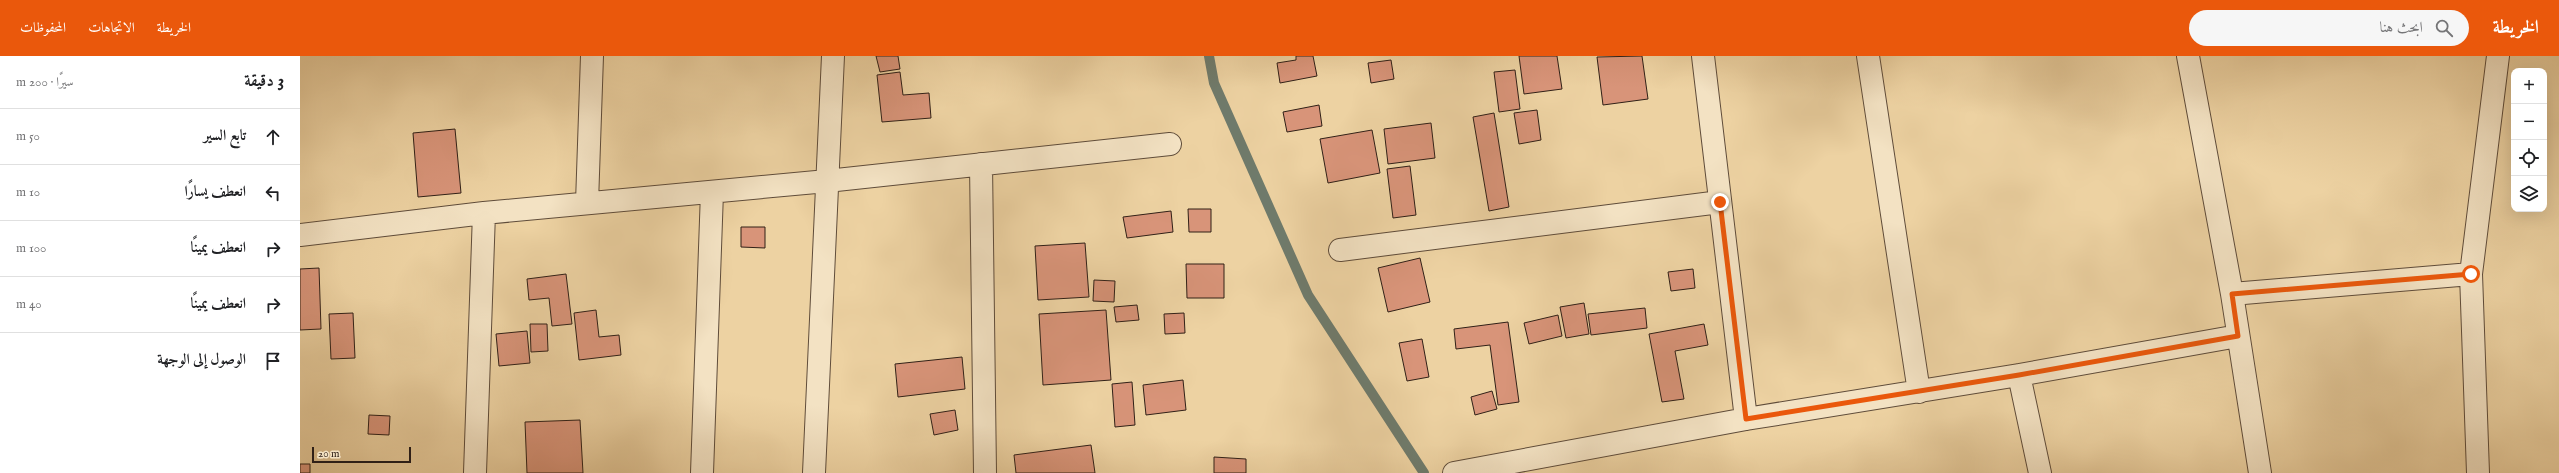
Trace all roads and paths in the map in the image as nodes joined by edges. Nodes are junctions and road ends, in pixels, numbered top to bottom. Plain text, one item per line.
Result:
1 (592, 56) edge
2 (833, 56) edge
3 (1703, 56) edge
4 (1868, 56) edge
5 (2188, 56) edge
6 (2498, 56) edge
7 (1170, 144) dead end
8 (981, 164) junction
9 (827, 181) junction
10 (712, 192) junction
11 (1720, 202) junction
12 (587, 203) junction
13 (484, 213) junction
14 (300, 235) edge
15 (1340, 250) dead end
16 (2471, 274) junction
17 (2232, 294) junction
18 (2238, 336) junction
19 (2019, 375) junction
20 (1919, 392) junction
21 (1746, 419) junction
22 (476, 473) edge
23 (702, 473) edge
24 (814, 473) edge
25 (985, 473) edge
26 (1454, 473) edge
27 (2040, 473) edge
28 (2260, 473) edge
29 (2478, 473) edge

1 - 12 street
2 - 9 street
3 - 11 street
4 - 20 street
5 - 17 street
6 - 16 street
7 - 8 street
8 - 9 street
8 - 25 street
9 - 10 street
9 - 24 street
10 - 12 street
10 - 23 street
11 - 15 street
11 - 21 street
12 - 13 street
13 - 14 street
13 - 22 street
16 - 17 street
16 - 29 street
17 - 18 street
18 - 19 street
18 - 28 street
19 - 20 street
19 - 27 street
20 - 21 street
21 - 26 street

